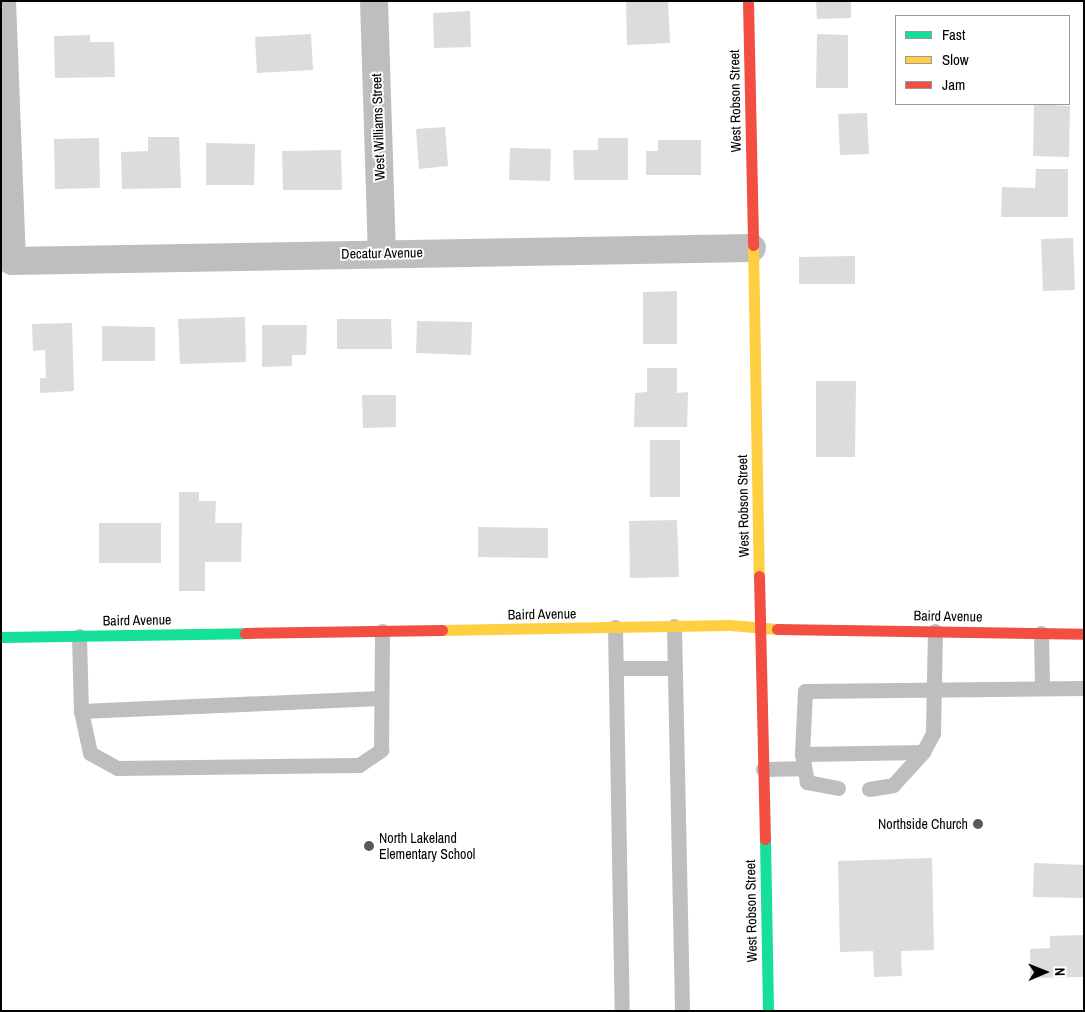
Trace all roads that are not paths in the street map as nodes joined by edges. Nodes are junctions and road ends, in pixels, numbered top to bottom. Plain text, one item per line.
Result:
1 (2, 1) edge
2 (374, 1) edge
3 (748, 1) edge
4 (752, 248) junction
5 (382, 253) junction
6 (674, 626) junction
7 (615, 627) junction
8 (760, 629) junction
9 (935, 631) junction
10 (382, 632) junction
11 (1041, 633) junction
12 (1084, 634) edge
13 (79, 636) junction
14 (1, 637) edge
15 (616, 668) junction
16 (673, 668) junction
17 (1042, 687) junction
18 (1084, 688) edge
19 (934, 689) junction
20 (381, 698) junction
21 (81, 711) junction
22 (923, 752) junction
23 (802, 761) junction
24 (763, 769) junction
25 (838, 788) dead end
26 (869, 789) dead end
27 (622, 1011) edge
28 (682, 1011) edge
29 (768, 1011) edge

1 - 5 street, Decatur Avenue
2 - 5 street, West Williams Street
3 - 4 street, West Robson Street
4 - 5 street, Decatur Avenue
4 - 8 street, West Robson Street
6 - 7 street, Baird Avenue
6 - 8 street, Baird Avenue
6 - 16 lane
7 - 10 street, Baird Avenue
7 - 15 lane
8 - 9 street, Baird Avenue
8 - 24 street, West Robson Street
9 - 11 street, Baird Avenue
9 - 19 lane
10 - 13 street, Baird Avenue
10 - 20 lane
11 - 12 street, Baird Avenue
11 - 17 lane
13 - 14 street, Baird Avenue
13 - 21 lane
15 - 16 lane
15 - 27 lane
16 - 28 lane
17 - 18 lane
17 - 19 lane
19 - 22 lane
19 - 23 lane
20 - 21 lane
20 - 21 lane
22 - 23 lane
22 - 26 lane
23 - 24 lane
23 - 25 lane
24 - 29 street, West Robson Street

